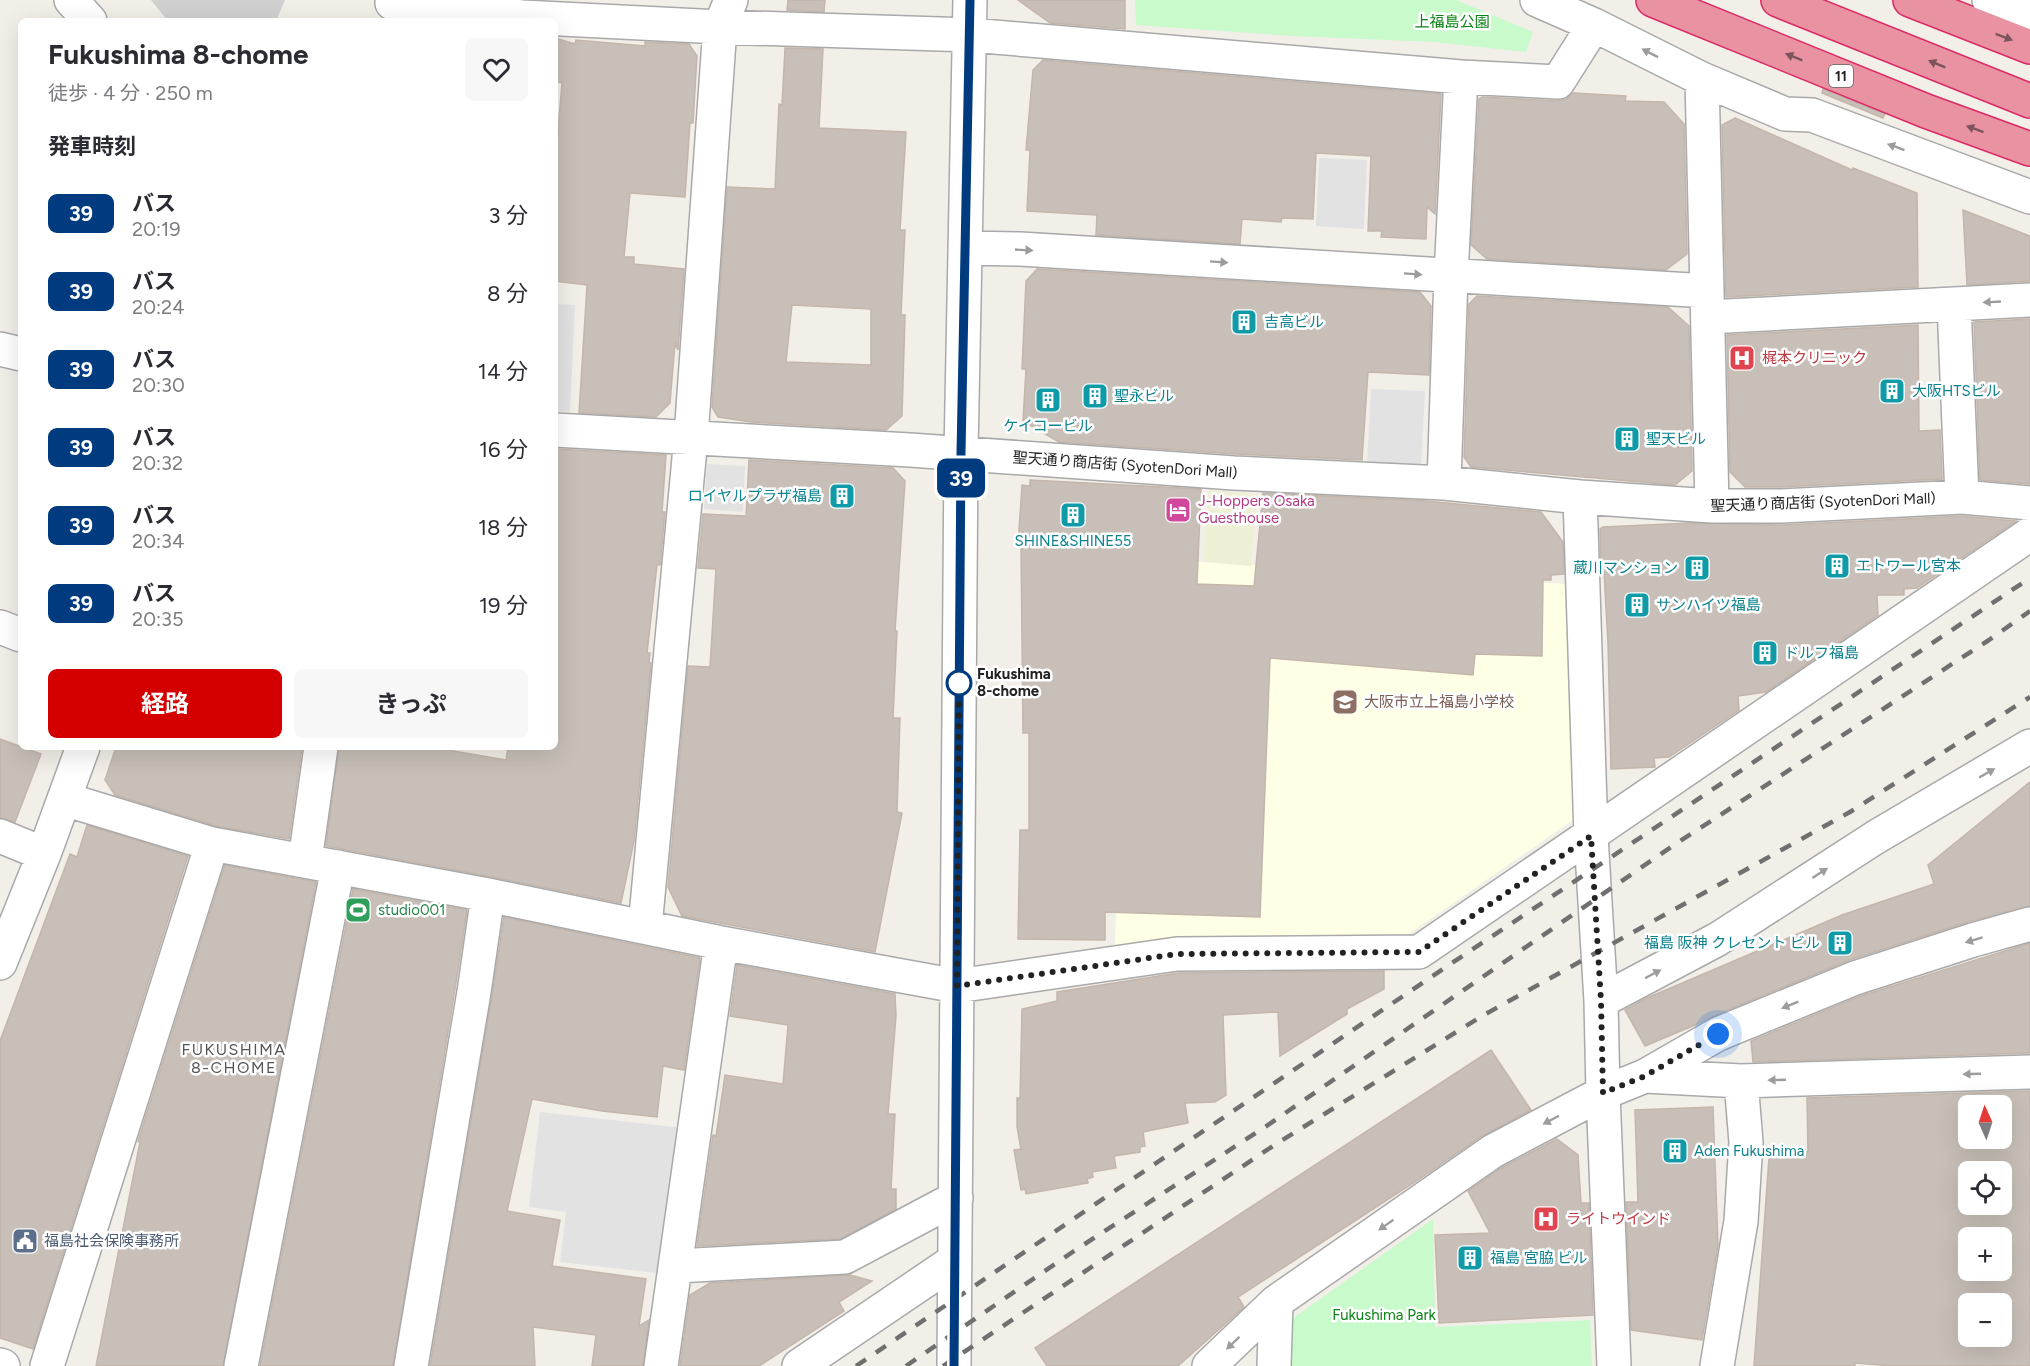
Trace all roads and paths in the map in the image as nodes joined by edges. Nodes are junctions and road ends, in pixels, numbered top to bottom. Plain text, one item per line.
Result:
1 (71, 0) edge
2 (970, 0) edge
3 (1537, 0) edge
4 (1653, 0) edge
5 (1778, 0) edge
6 (1910, 0) edge
7 (1989, 0) edge
8 (389, 8) edge
9 (725, 13) edge
10 (2030, 16) edge
11 (87, 18) edge
12 (509, 18) edge
13 (555, 18) edge
14 (1594, 25) junction
15 (971, 35) junction
16 (2030, 47) edge
17 (1461, 77) junction
18 (1702, 79) junction
19 (2030, 101) edge
20 (2030, 149) edge
21 (2030, 196) edge
22 (966, 248) junction
23 (1451, 276) junction
24 (2030, 300) edge
25 (1707, 304) junction
26 (1954, 304) junction
27 (0, 349) edge
28 (18, 353) edge
29 (558, 430) edge
30 (691, 437) junction
31 (961, 453) junction
32 (1444, 483) junction
33 (1580, 497) junction
34 (1962, 497) junction
35 (2030, 503) edge
36 (1712, 506) junction
37 (2030, 534) edge
38 (0, 627) edge
39 (18, 634) edge
40 (2030, 746) edge
41 (82, 750) edge
42 (321, 750) edge
43 (64, 798) junction
44 (0, 836) edge
45 (1591, 836) junction
46 (212, 844) junction
47 (45, 854) junction
48 (304, 861) junction
49 (338, 867) junction
50 (488, 894) junction
51 (2030, 924) edge
52 (645, 927) junction
53 (721, 943) junction
54 (0, 963) edge
55 (957, 986) junction
56 (1601, 1001) junction
57 (2030, 1072) edge
58 (1645, 1076) junction
59 (1741, 1081) junction
60 (1603, 1093) junction
61 (956, 1198) junction
62 (954, 1261) junction
63 (676, 1266) junction
64 (1276, 1302) junction
65 (47, 1366) edge
66 (241, 1366) edge
67 (411, 1366) edge
68 (661, 1366) edge
69 (799, 1366) edge
70 (954, 1366) edge
71 (1209, 1366) edge
72 (1274, 1366) edge
73 (1614, 1366) edge
74 (1717, 1366) edge

1 - 11 street
2 - 15 street
3 - 14 street
20 -> 4 highway, 11
19 -> 5 highway
6 -> 16 highway
7 - 10 street
8 - 12 street
9 - 13 street
9 - 15 street
9 - 30 street
14 - 17 street
18 -> 14 street
15 - 17 street
15 - 22 street
17 - 23 street
21 -> 18 street
18 - 25 street
22 -> 23 street
22 - 31 street
23 - 25 street
23 - 32 street
24 -> 26 street
25 - 26 street
25 - 36 street
26 - 34 street
27 - 28 street
29 - 30 street, 聖天通り商店街 (SyotenDori Mall)
30 - 31 street, 聖天通り商店街 (SyotenDori Mall)
30 - 52 street
31 - 32 street, 聖天通り商店街 (SyotenDori Mall)
31 - 55 street
32 - 33 street, 聖天通り商店街 (SyotenDori Mall)
33 - 36 street, 聖天通り商店街 (SyotenDori Mall)
33 - 45 street
34 - 35 street, 聖天通り商店街 (SyotenDori Mall)
34 - 36 street, 聖天通り商店街 (SyotenDori Mall)
37 - 45 street
38 - 39 street
56 -> 40 street
41 - 43 street
42 - 48 street
43 - 46 street
43 - 47 street
44 - 47 street
45 - 55 street
45 - 56 street
46 - 48 street
46 - 65 street
47 - 54 street
48 - 49 street
49 - 50 street
49 - 66 street
50 - 52 street
50 - 67 street
51 -> 58 street
52 - 53 street
53 - 55 street
53 - 63 street
55 - 61 street
56 - 60 street
57 -> 59 street
58 - 59 street
58 - 60 street
59 - 74 street
60 -> 64 street
60 - 73 street
61 - 62 street
61 - 63 street
62 - 69 street
62 - 70 street
63 - 68 street
64 -> 71 street
64 - 72 street

